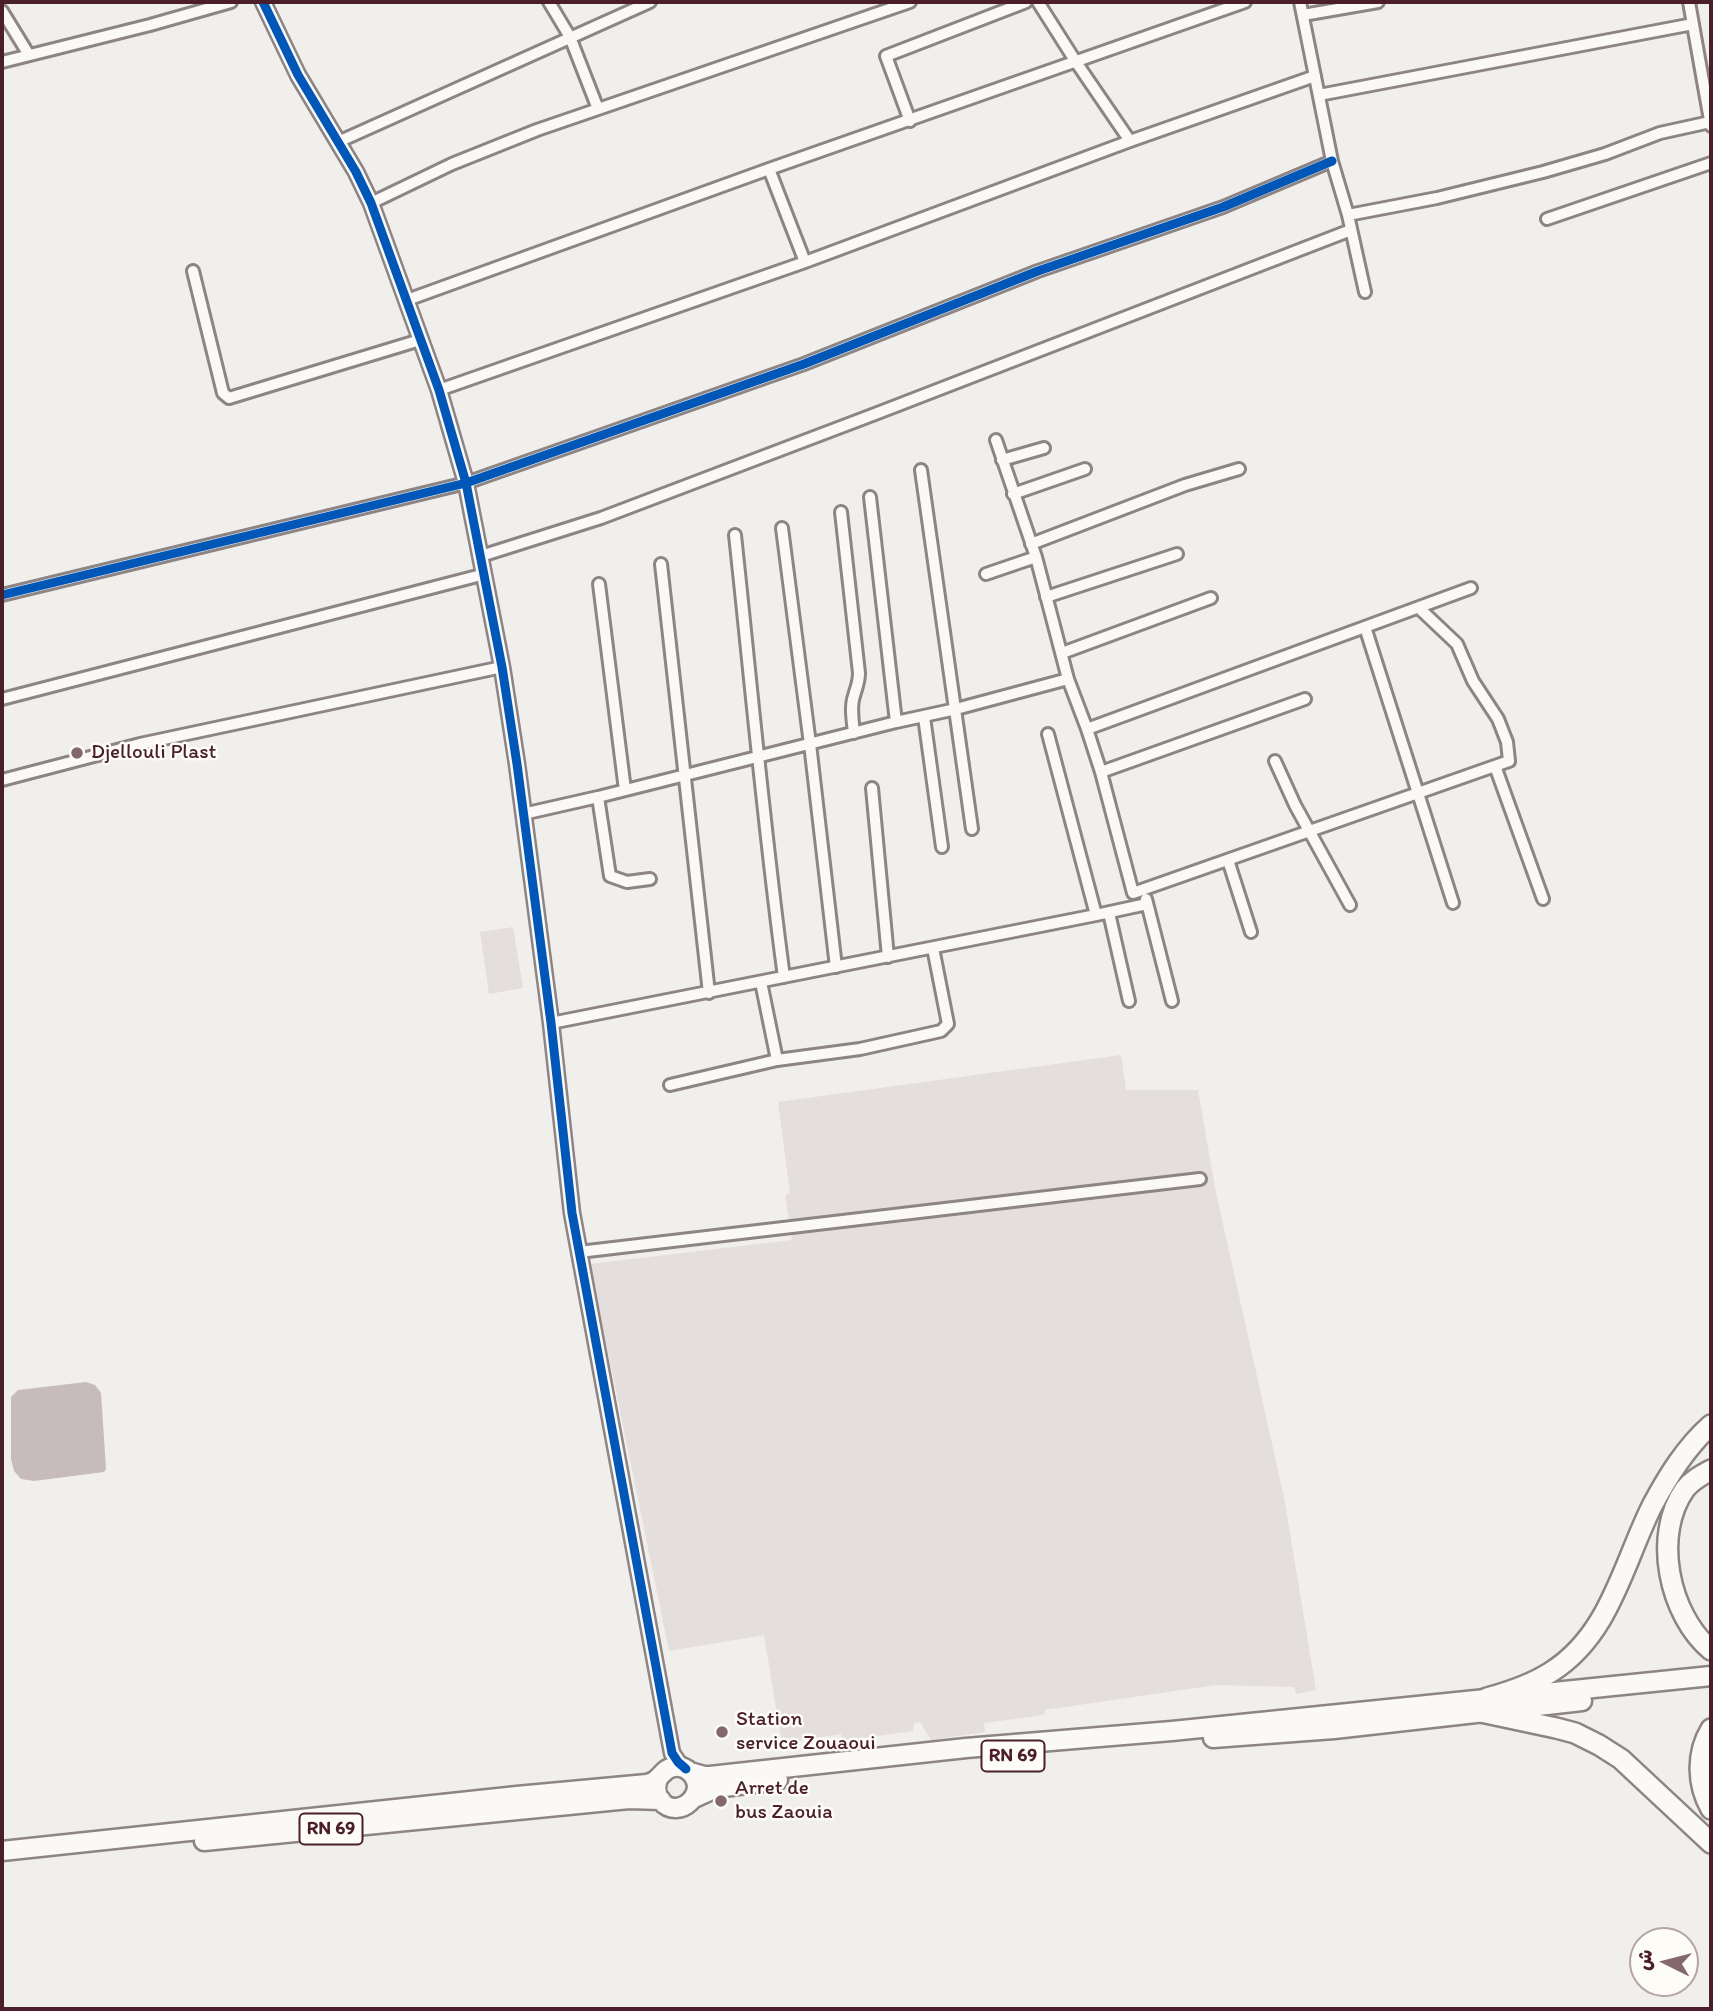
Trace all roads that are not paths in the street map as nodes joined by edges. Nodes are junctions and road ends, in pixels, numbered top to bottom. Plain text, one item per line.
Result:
1 (230, 2) edge
2 (263, 2) edge
3 (548, 2) edge
4 (650, 2) edge
5 (910, 2) edge
6 (1026, 2) edge
7 (1038, 2) edge
8 (1245, 2) edge
9 (1300, 2) edge
10 (1378, 2) edge
11 (1689, 2) edge
12 (2, 11) edge
13 (1303, 15) junction
14 (1693, 24) junction
15 (570, 37) junction
16 (29, 55) junction
17 (2, 62) edge
18 (1076, 62) junction
19 (1315, 76) junction
20 (1319, 95) junction
21 (598, 109) junction
22 (910, 121) junction
23 (1711, 124) edge
24 (1130, 141) junction
25 (338, 142) junction
26 (1332, 161) junction
27 (1711, 163) edge
28 (769, 169) junction
29 (371, 203) junction
30 (1348, 215) junction
31 (1547, 219) dead end
32 (1352, 230) junction
33 (805, 262) junction
34 (193, 271) dead end
35 (1365, 292) dead end
36 (407, 300) junction
37 (420, 340) junction
38 (439, 390) junction
39 (996, 440) dead end
40 (1044, 447) dead end
41 (1002, 460) junction
42 (1085, 469) dead end
43 (1239, 469) dead end
44 (921, 470) dead end
45 (466, 483) junction
46 (1013, 494) junction
47 (870, 497) dead end
48 (841, 512) dead end
49 (782, 527) dead end
50 (735, 536) dead end
51 (1031, 544) junction
52 (1177, 554) dead end
53 (481, 556) junction
54 (1037, 557) junction
55 (661, 564) dead end
56 (986, 573) dead end
57 (485, 574) junction
58 (599, 584) dead end
59 (1471, 588) dead end
60 (2, 595) edge
61 (1046, 597) junction
62 (1211, 597) dead end
63 (1419, 608) junction
64 (1365, 627) junction
65 (1062, 653) junction
66 (502, 667) junction
67 (1068, 679) junction
68 (2, 699) edge
69 (1305, 699) dead end
70 (956, 709) junction
71 (924, 717) junction
72 (897, 722) junction
73 (1087, 729) junction
74 (854, 733) junction
75 (1048, 734) dead end
76 (810, 744) junction
77 (759, 757) junction
78 (1275, 761) dead end
79 (1495, 766) junction
80 (1101, 772) junction
81 (684, 775) junction
82 (2, 780) edge
83 (872, 788) dead end
84 (625, 790) junction
85 (1418, 793) junction
86 (598, 797) junction
87 (523, 814) junction
88 (972, 829) dead end
89 (1309, 831) junction
90 (942, 847) dead end
91 (1228, 860) junction
92 (650, 879) dead end
93 (1138, 891) junction
94 (1544, 899) dead end
95 (1453, 902) dead end
96 (1142, 905) junction
97 (1350, 905) dead end
98 (1109, 913) junction
99 (1096, 915) junction
100 (1251, 932) dead end
101 (933, 948) junction
102 (888, 957) junction
103 (836, 967) junction
104 (785, 977) junction
105 (761, 982) junction
106 (709, 993) junction
107 (1129, 1000) dead end
108 (1172, 1001) dead end
109 (551, 1023) junction
110 (776, 1060) junction
111 (670, 1085) dead end
112 (1200, 1179) dead end
113 (579, 1252) junction
114 (1711, 1425) edge
115 (1711, 1470) edge
116 (1711, 1650) edge
117 (1711, 1676) edge
118 (1711, 1687) edge
119 (1484, 1705) junction
120 (1711, 1729) edge
121 (672, 1753) junction
122 (688, 1771) junction
123 (661, 1775) junction
124 (694, 1798) junction
125 (661, 1800) junction
126 (1711, 1809) edge
127 (1711, 1843) edge
128 (2, 1851) edge
129 (2, 1862) edge

1 - 16 street
2 - 25 street
3 - 15 street
4 - 15 street
5 - 21 street
6 - 22 street
7 - 18 street
8 - 18 street
9 - 13 street
10 - 13 street
11 - 14 street
12 - 16 street
13 - 19 street
14 - 20 street
14 - 23 street
15 - 21 street
15 - 25 street
16 - 17 street
18 - 22 street
18 - 24 street
19 - 20 street
19 - 24 street
20 - 26 street
21 - 29 street
22 - 28 street
23 - 30 street
24 - 33 street
25 - 29 street
26 - 30 street
26 - 45 street
27 - 31 street
28 - 33 street
28 - 36 street
29 - 36 street
30 - 32 street
32 - 35 street
32 - 53 street
33 - 38 street
34 - 37 street
36 - 37 street
37 - 38 street
38 - 45 street
39 - 41 street
40 - 41 street
41 - 46 street
42 - 46 street
43 - 51 street
44 - 70 street
45 - 53 street
45 - 60 street
46 - 51 street
47 - 72 street
48 - 74 street
49 - 76 street
50 - 77 street
51 - 54 street
52 - 61 street
53 - 57 street
54 - 56 street
54 - 61 street
55 - 81 street
57 - 66 street
57 - 68 street
58 - 84 street
59 - 63 street
61 - 65 street
62 - 65 street
63 - 64 street
63 - 79 street
64 - 73 street
64 - 85 street
65 - 67 street
66 - 82 street
66 - 87 street
67 - 70 street
67 - 73 street
69 - 80 street
70 - 71 street
70 - 88 street
71 - 72 street
71 - 90 street
72 - 74 street
73 - 80 street
74 - 76 street
75 - 99 street
76 - 77 street
76 - 103 street
77 - 81 street
77 - 104 street
78 - 89 street
79 - 85 street
79 - 94 street
80 - 93 street
81 - 84 street
81 - 106 street
83 - 102 street
84 - 86 street
85 - 89 street
85 - 95 street
86 - 87 street
86 - 92 street
87 - 109 street
89 - 91 street
89 - 97 street
91 - 93 street
91 - 100 street
93 - 96 street
96 - 98 street
96 - 108 street
98 - 99 street
98 - 107 street
99 - 101 street
101 - 102 street
101 - 110 street
102 - 103 street
103 - 104 street
104 - 105 street
105 - 106 street
105 - 110 street
106 - 109 street
109 - 113 street
110 - 111 street
112 - 113 street
113 - 121 street
114 - 119 highway
115 - 116 highway
117 - 119 highway, RN 69
118 - 119 highway, RN 69
119 - 122 highway, RN 69
119 - 124 highway, RN 69
119 - 127 highway
120 - 126 highway
121 - 122 street
121 - 123 street
122 - 123 highway
122 - 124 highway
123 - 125 highway
123 - 128 highway, RN 69
124 - 125 highway
125 - 129 highway, RN 69

